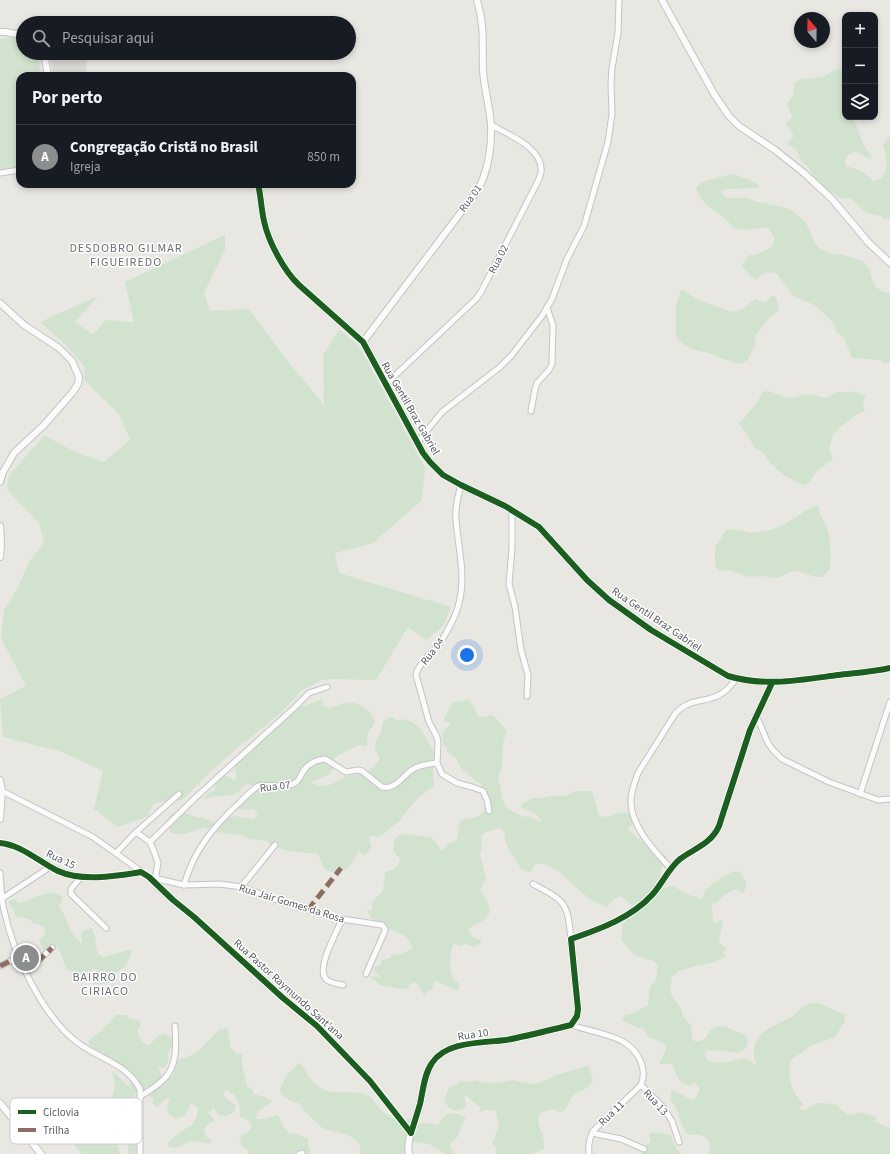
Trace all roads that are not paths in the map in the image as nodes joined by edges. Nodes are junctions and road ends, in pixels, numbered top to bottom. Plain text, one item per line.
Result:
1 (477, 0) edge
2 (619, 0) edge
3 (662, 0) edge
4 (0, 32) edge
5 (16, 34) edge
6 (45, 60) edge
7 (47, 72) edge
8 (491, 125) junction
9 (16, 171) edge
10 (0, 173) edge
11 (259, 188) edge
12 (890, 263) edge
13 (0, 302) edge
14 (547, 308) junction
15 (363, 342) junction
16 (386, 384) junction
17 (531, 411) dead end
18 (418, 443) junction
19 (0, 482) edge
20 (461, 485) junction
21 (512, 511) junction
22 (0, 526) edge
23 (0, 557) edge
24 (890, 668) edge
25 (736, 678) junction
26 (772, 683) junction
27 (327, 687) dead end
28 (527, 696) dead end
29 (890, 702) edge
30 (756, 715) junction
31 (437, 763) junction
32 (0, 780) edge
33 (2, 791) junction
34 (179, 794) dead end
35 (860, 794) junction
36 (890, 799) edge
37 (489, 811) dead end
38 (0, 819) edge
39 (136, 832) junction
40 (150, 842) junction
41 (0, 843) edge
42 (275, 845) dead end
43 (116, 853) junction
44 (50, 867) junction
45 (671, 869) junction
46 (141, 872) junction
47 (0, 873) edge
48 (149, 877) junction
49 (80, 878) junction
50 (157, 879) junction
51 (533, 884) dead end
52 (184, 885) junction
53 (241, 887) junction
54 (3, 898) junction
55 (342, 919) junction
56 (106, 928) dead end
57 (572, 939) junction
58 (52, 948) dead end
59 (19, 957) junction
60 (0, 966) edge
61 (26, 972) junction
62 (366, 974) dead end
63 (343, 985) dead end
64 (571, 1025) junction
65 (175, 1026) dead end
66 (641, 1085) junction
67 (141, 1096) joint
68 (0, 1103) edge
69 (10, 1115) edge
70 (411, 1133) junction
71 (592, 1133) junction
72 (678, 1142) dead end
73 (33, 1144) edge
74 (140, 1144) edge
75 (644, 1149) dead end
76 (41, 1154) edge
77 (140, 1154) edge
78 (409, 1154) edge
79 (589, 1154) edge

1 - 8 street, Rua 01
2 - 14 street
3 - 12 street
4 - 5 street
6 - 7 street
8 - 15 street, Rua 01
8 - 16 street, Rua 02
9 - 10 street
11 - 15 street, Rua Gentil Braz Gabriel
13 - 19 street
14 - 17 street
14 - 18 street
15 - 16 street, Rua Gentil Braz Gabriel
16 - 18 street, Rua Gentil Braz Gabriel
18 - 20 street, Rua Gentil Braz Gabriel
20 - 21 street, Rua Gentil Braz Gabriel
20 - 31 street, Rua 04
21 - 25 street, Rua Gentil Braz Gabriel
21 - 28 street
22 - 23 street
24 - 26 street, Rua Gentil Braz Gabriel
25 - 26 street, Rua Gentil Braz Gabriel
25 - 45 street
26 - 30 street
27 - 40 street
29 - 35 street
30 - 35 street
30 - 45 street
31 - 37 street
31 - 52 street, Rua 07
32 - 33 street
33 - 38 street
33 - 43 street, Rua Pastor Raymundo Sant’ana
34 - 39 street
35 - 36 street
39 - 40 street
39 - 43 street
40 - 50 street
41 - 44 street, Rua 15
42 - 53 street
43 - 46 street, Rua Pastor Raymundo Sant’ana
44 - 49 street, Rua 15
44 - 54 street
45 - 57 street
46 - 48 street, Rua Pastor Raymundo Sant’ana
46 - 49 street, Rua 15
47 - 54 street
48 - 50 street, Rua Jair Gomes da Rosa
48 - 70 street, Rua Pastor Raymundo Sant’ana
49 - 56 street
50 - 52 street, Rua Jair Gomes da Rosa
51 - 57 street
52 - 53 street, Rua Jair Gomes da Rosa
53 - 55 street, Rua Jair Gomes da Rosa
54 - 59 street
55 - 62 street, Rua Jair Gomes da Rosa
55 - 63 street
57 - 64 street
58 - 61 street
59 - 60 street
59 - 61 street
61 - 67 street
64 - 66 street, Rua 11
64 - 70 street, Rua 10
65 - 67 street
66 - 71 street, Rua 11
66 - 72 street, Rua 13
68 - 69 street
70 - 78 street, Rua 10
71 - 75 street
71 - 79 street, Rua 11
73 - 76 street
74 - 77 street

